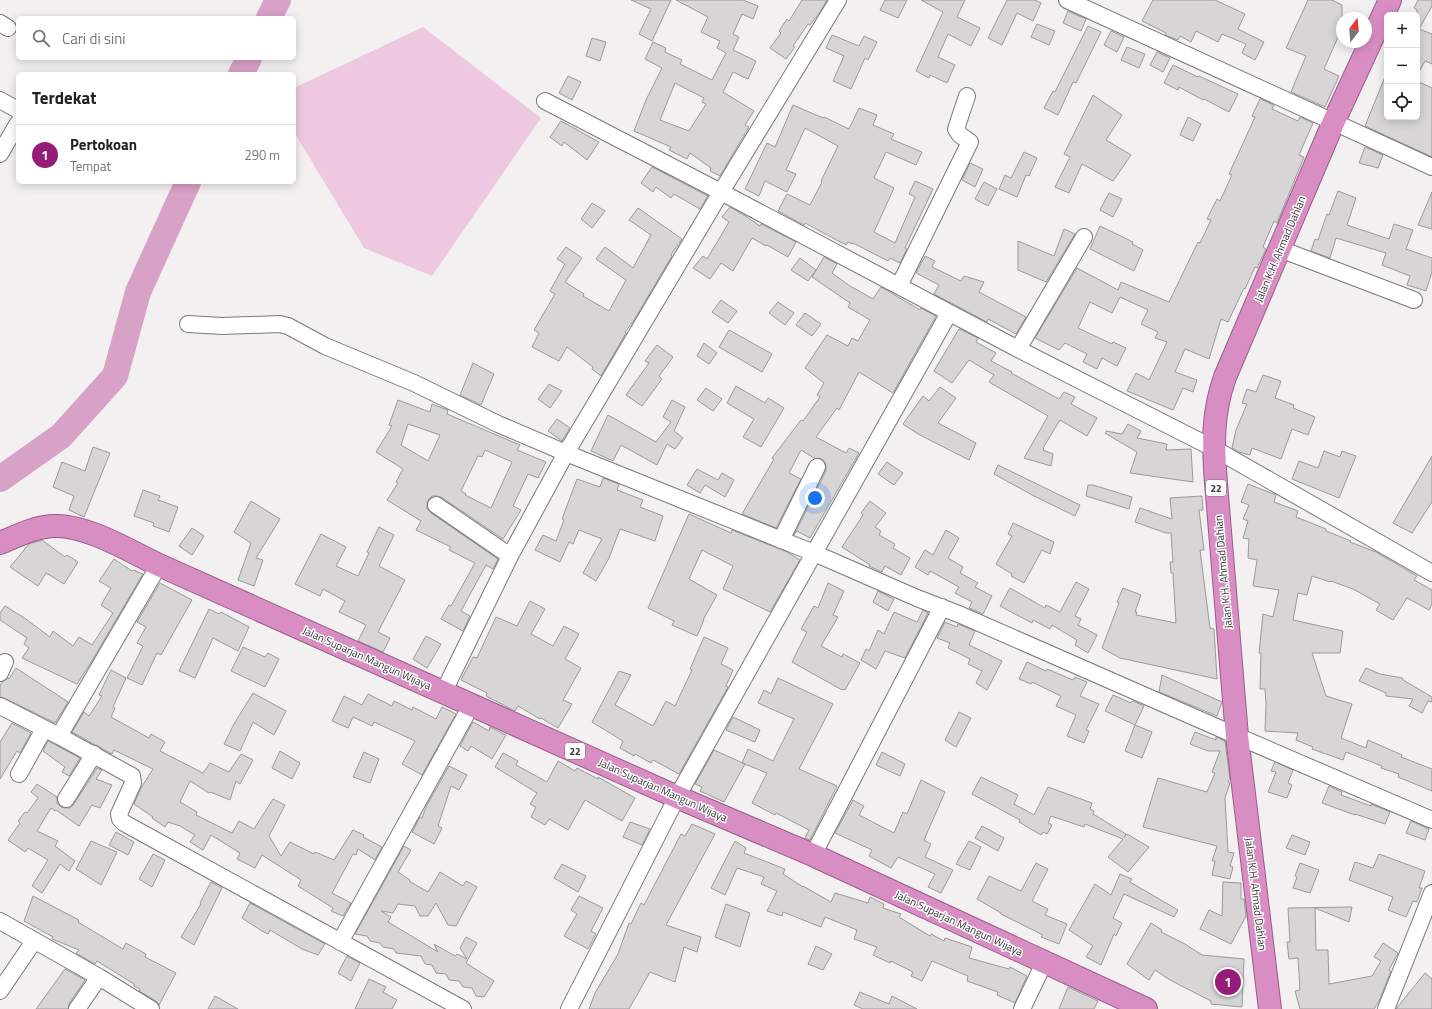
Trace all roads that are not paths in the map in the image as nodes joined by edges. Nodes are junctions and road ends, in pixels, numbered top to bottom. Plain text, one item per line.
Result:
1 (838, 0) edge
2 (1067, 0) edge
3 (1390, 0) edge
4 (967, 96) dead end
5 (0, 100) edge
6 (545, 101) dead end
7 (16, 109) edge
8 (1334, 121) junction
9 (16, 126) edge
10 (0, 154) edge
11 (1432, 166) edge
12 (721, 192) junction
13 (1084, 237) dead end
14 (1280, 249) junction
15 (899, 286) junction
16 (1414, 300) dead end
17 (949, 313) junction
18 (188, 324) dead end
19 (1018, 349) junction
20 (1213, 448) junction
21 (566, 453) junction
22 (817, 467) dead end
23 (436, 505) dead end
24 (781, 540) junction
25 (0, 543) edge
26 (814, 553) junction
27 (510, 556) junction
28 (159, 565) junction
29 (1432, 573) edge
30 (942, 607) junction
31 (443, 692) junction
32 (472, 704) junction
33 (2, 711) edge
34 (44, 728) junction
35 (59, 736) junction
36 (1237, 736) junction
37 (94, 754) junction
38 (19, 774) dead end
39 (677, 797) junction
40 (66, 799) dead end
41 (1432, 820) edge
42 (813, 854) junction
43 (1432, 893) edge
44 (0, 921) edge
45 (34, 941) junction
46 (340, 942) junction
47 (1044, 963) junction
48 (99, 978) junction
49 (0, 991) edge
50 (77, 1009) edge
51 (151, 1009) edge
52 (463, 1009) edge
53 (570, 1009) edge
54 (1022, 1009) edge
55 (1146, 1009) edge
56 (1270, 1009) edge
57 (1386, 1009) edge

1 - 12 street
2 - 8 street
3 - 8 highway, Jalan K.H. Ahmad Dahlan / 22
4 - 15 street
5 - 7 street
6 - 12 street
8 - 11 street
8 - 14 highway, Jalan K.H. Ahmad Dahlan / 22
9 - 10 street
12 - 15 street
12 - 21 street
13 - 19 street
14 - 16 street
14 - 20 highway, Jalan K.H. Ahmad Dahlan / 22
15 - 17 street
17 - 19 street
17 - 26 street
18 - 21 street
19 - 20 street
20 - 29 street
20 - 36 highway, Jalan K.H. Ahmad Dahlan / 22
21 - 24 street
21 - 27 street
22 - 24 street
23 - 27 street
24 - 26 street
25 - 28 highway, Jalan Suparjan Mangun Wijaya / 22
26 - 30 street
26 - 39 street
27 - 31 street
28 - 31 highway, Jalan Suparjan Mangun Wijaya / 22
28 - 35 street
30 - 36 street
30 - 42 street
31 - 32 highway, Jalan Suparjan Mangun Wijaya / 22
32 - 39 highway, Jalan Suparjan Mangun Wijaya / 22
32 - 46 street
33 - 34 street
34 - 35 street
34 - 38 street
35 - 37 street
36 - 41 street
36 - 56 highway, Jalan K.H. Ahmad Dahlan / 22
37 - 40 street
37 - 46 street
39 - 42 highway, Jalan Suparjan Mangun Wijaya / 22
39 - 53 street
42 - 47 highway, Jalan Suparjan Mangun Wijaya / 22
43 - 57 street
44 - 45 street
45 - 48 street
45 - 49 street
46 - 52 street
47 - 54 street
47 - 55 highway, Jalan Suparjan Mangun Wijaya / 22
48 - 50 street
48 - 51 street

